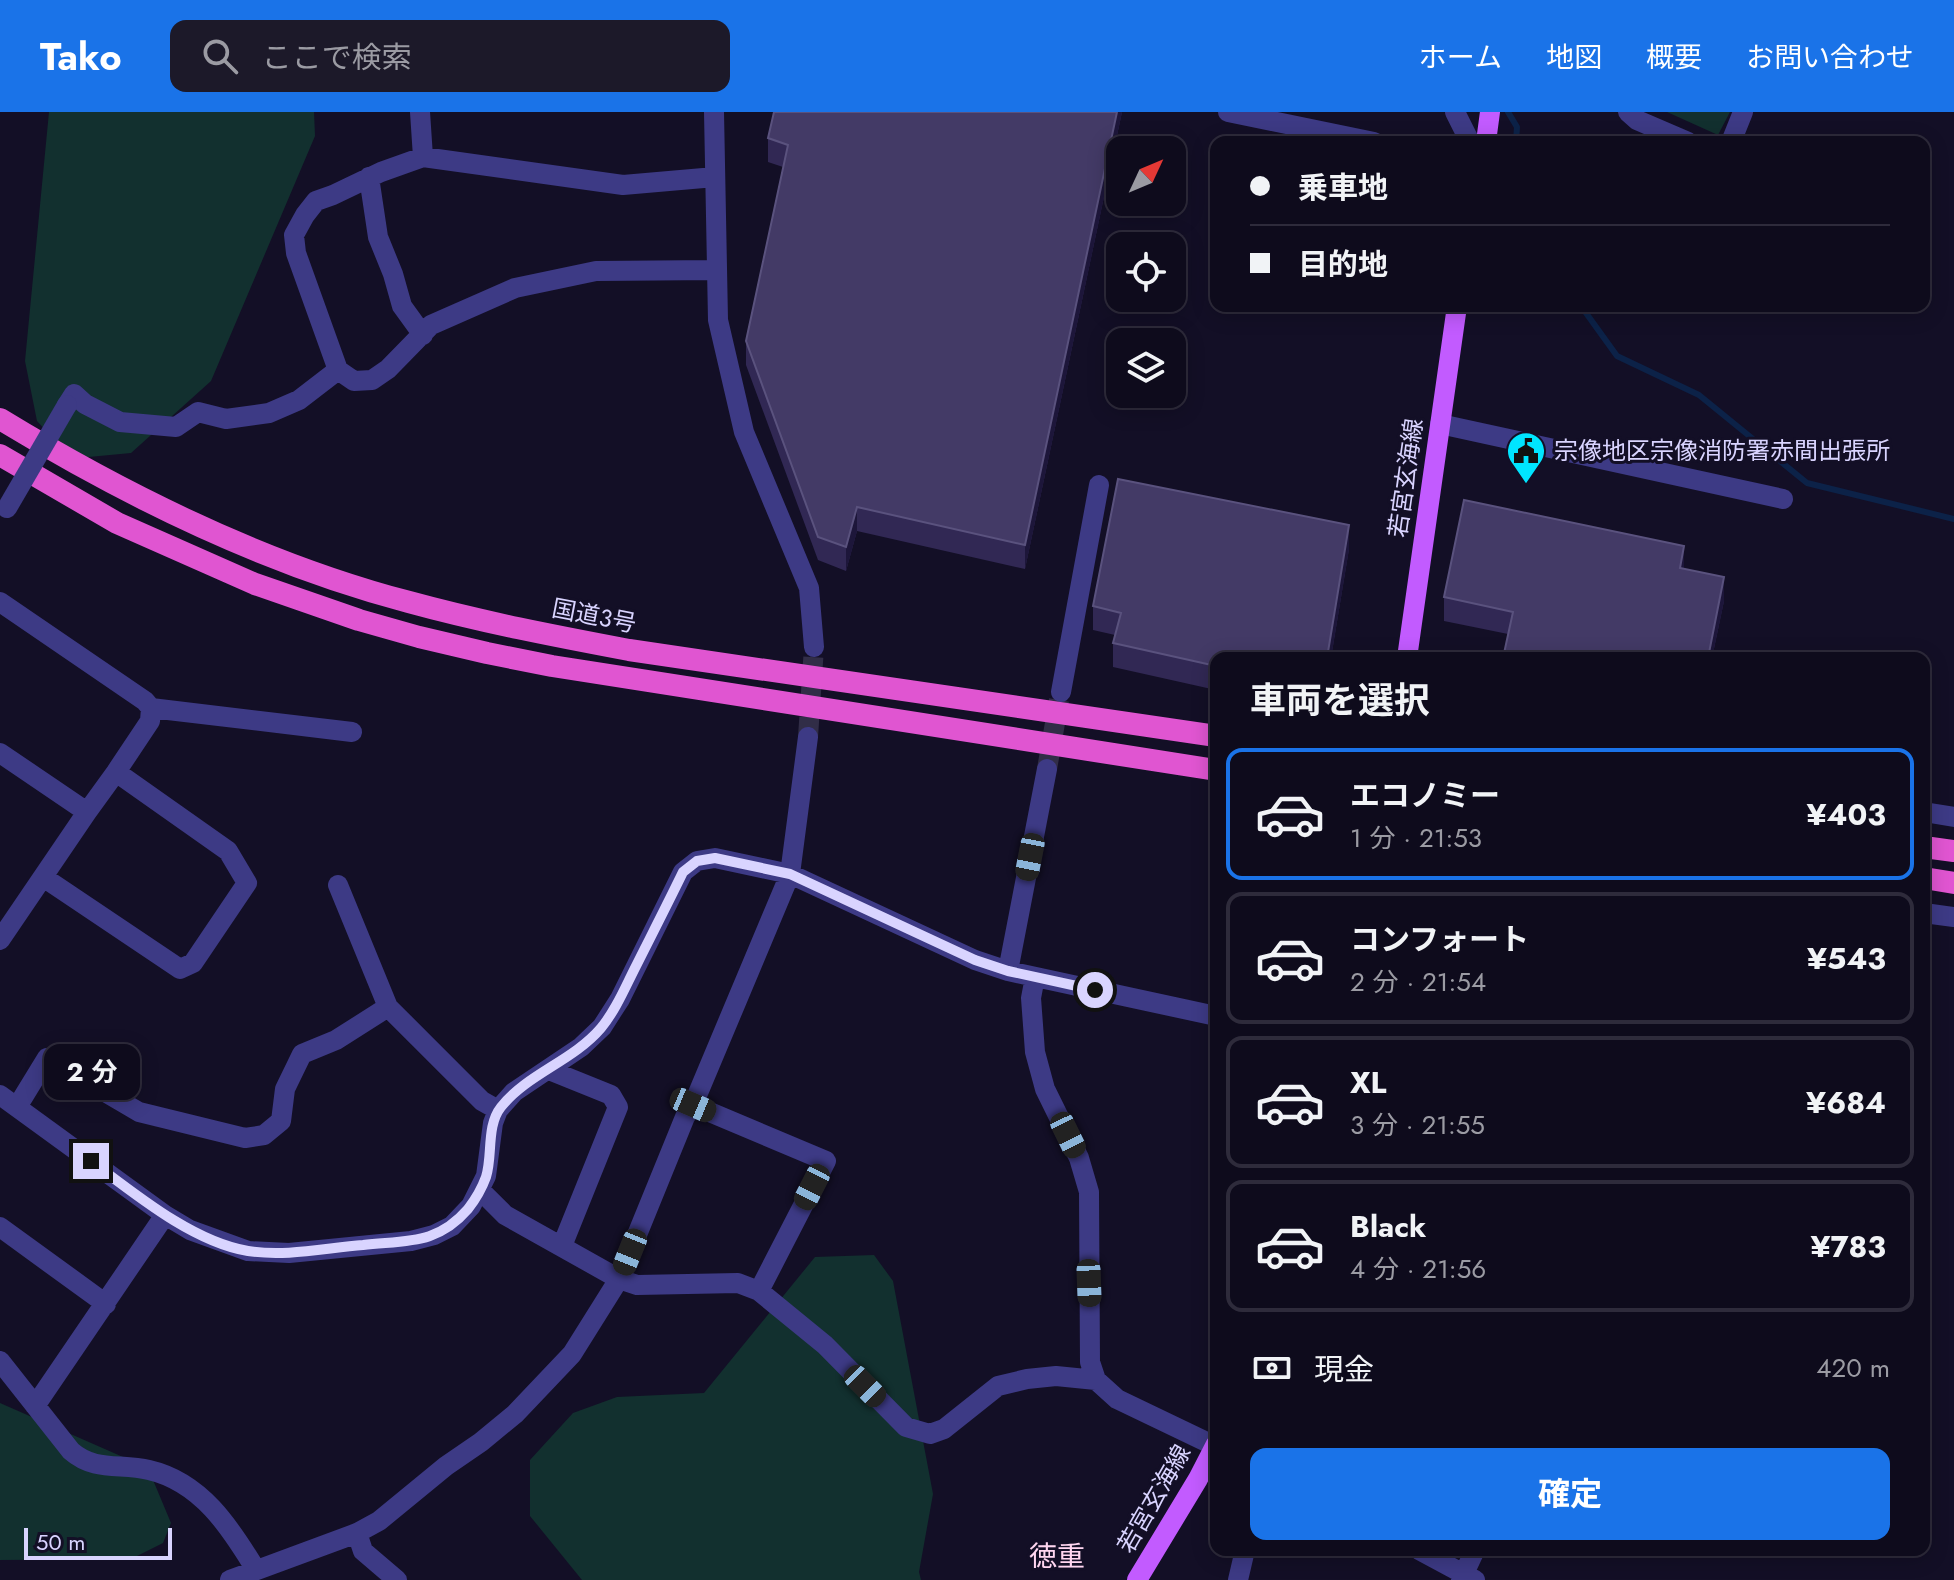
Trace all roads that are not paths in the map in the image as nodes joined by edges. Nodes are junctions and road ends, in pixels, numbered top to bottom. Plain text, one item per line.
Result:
1 (420, 112) edge
2 (714, 112) edge
3 (1228, 112) edge
4 (1490, 112) edge
5 (1628, 112) edge
6 (1743, 112) edge
7 (1459, 116) edge
8 (1345, 136) edge
9 (1467, 136) edge
10 (1487, 136) edge
11 (1674, 136) edge
12 (1733, 136) edge
13 (423, 157) junction
14 (369, 177) junction
15 (715, 177) junction
16 (716, 270) junction
17 (1456, 312) edge
18 (423, 335) junction
19 (338, 370) junction
20 (0, 419) edge
21 (1440, 424) junction
22 (0, 455) edge
23 (1099, 485) dead end
24 (1783, 499) dead end
25 (4, 513) edge
26 (0, 602) edge
27 (814, 647) tunnel mouth
28 (1408, 652) edge
29 (1061, 692) tunnel mouth
30 (151, 708) junction
31 (352, 732) dead end
32 (1210, 735) edge
33 (808, 737) tunnel mouth
34 (0, 753) edge
35 (1047, 769) tunnel mouth
36 (1210, 769) edge
37 (116, 772) junction
38 (87, 812) junction
39 (1930, 813) edge
40 (1954, 817) edge
41 (1930, 848) edge
42 (1954, 851) edge
43 (790, 874) junction
44 (43, 877) junction
45 (1930, 879) edge
46 (1954, 883) edge
47 (338, 885) dead end
48 (1930, 914) edge
49 (1954, 917) edge
50 (0, 940) edge
51 (1008, 971) junction
52 (1035, 977) junction
53 (388, 1007) junction
54 (1210, 1015) edge
55 (549, 1070) junction
56 (0, 1095) edge
57 (693, 1105) junction
58 (17, 1107) junction
59 (498, 1110) junction
60 (480, 1190) junction
61 (165, 1215) junction
62 (0, 1227) edge
63 (562, 1246) junction
64 (619, 1279) junction
65 (759, 1291) junction
66 (106, 1304) junction
67 (0, 1361) edge
68 (1096, 1380) junction
69 (35, 1406) junction
70 (1210, 1443) edge
71 (1210, 1457) edge
72 (357, 1533) junction
73 (1244, 1556) edge
74 (1429, 1556) edge
75 (1473, 1556) edge
76 (256, 1570) junction
77 (1467, 1578) edge
78 (234, 1579) edge
79 (397, 1580) edge
80 (1137, 1580) edge
81 (1238, 1580) edge

1 - 13 street
2 - 15 street
3 - 8 street
4 - 10 main road
5 - 11 street
6 - 12 street
7 - 9 street
13 - 14 street
13 - 15 street
14 - 18 street
14 - 19 street
15 - 16 street
16 - 18 street
16 - 27 street
17 - 21 main road, 若宮玄海線
18 - 19 street
19 - 25 street, bridge
20 - 32 highway, 国道3号
21 - 24 street
21 - 28 main road, 若宮玄海線
22 - 36 highway
23 - 29 street
26 - 30 street
30 - 31 street
30 - 37 street
33 - 43 street
34 - 38 street
35 - 51 street
37 - 38 street
37 - 44 street
38 - 44 street
39 - 40 street
41 - 42 highway
43 - 51 street
43 - 55 street
43 - 57 street
44 - 50 street
45 - 46 highway
47 - 53 street
48 - 49 street
51 - 52 street
52 - 54 street
52 - 68 street
53 - 58 street
53 - 59 street
55 - 59 street
55 - 63 street
56 - 58 street
57 - 64 street
57 - 65 street
58 - 61 street
59 - 60 street
60 - 61 street
60 - 63 street
61 - 66 street
62 - 66 street
63 - 64 street
64 - 65 street
64 - 72 street
65 - 68 street
66 - 69 street
67 - 69 street
68 - 70 street
69 - 76 street
71 - 80 main road, 若宮玄海線
72 - 76 street
72 - 79 street
73 - 81 street
74 - 77 street
75 - 77 street
76 - 78 street

